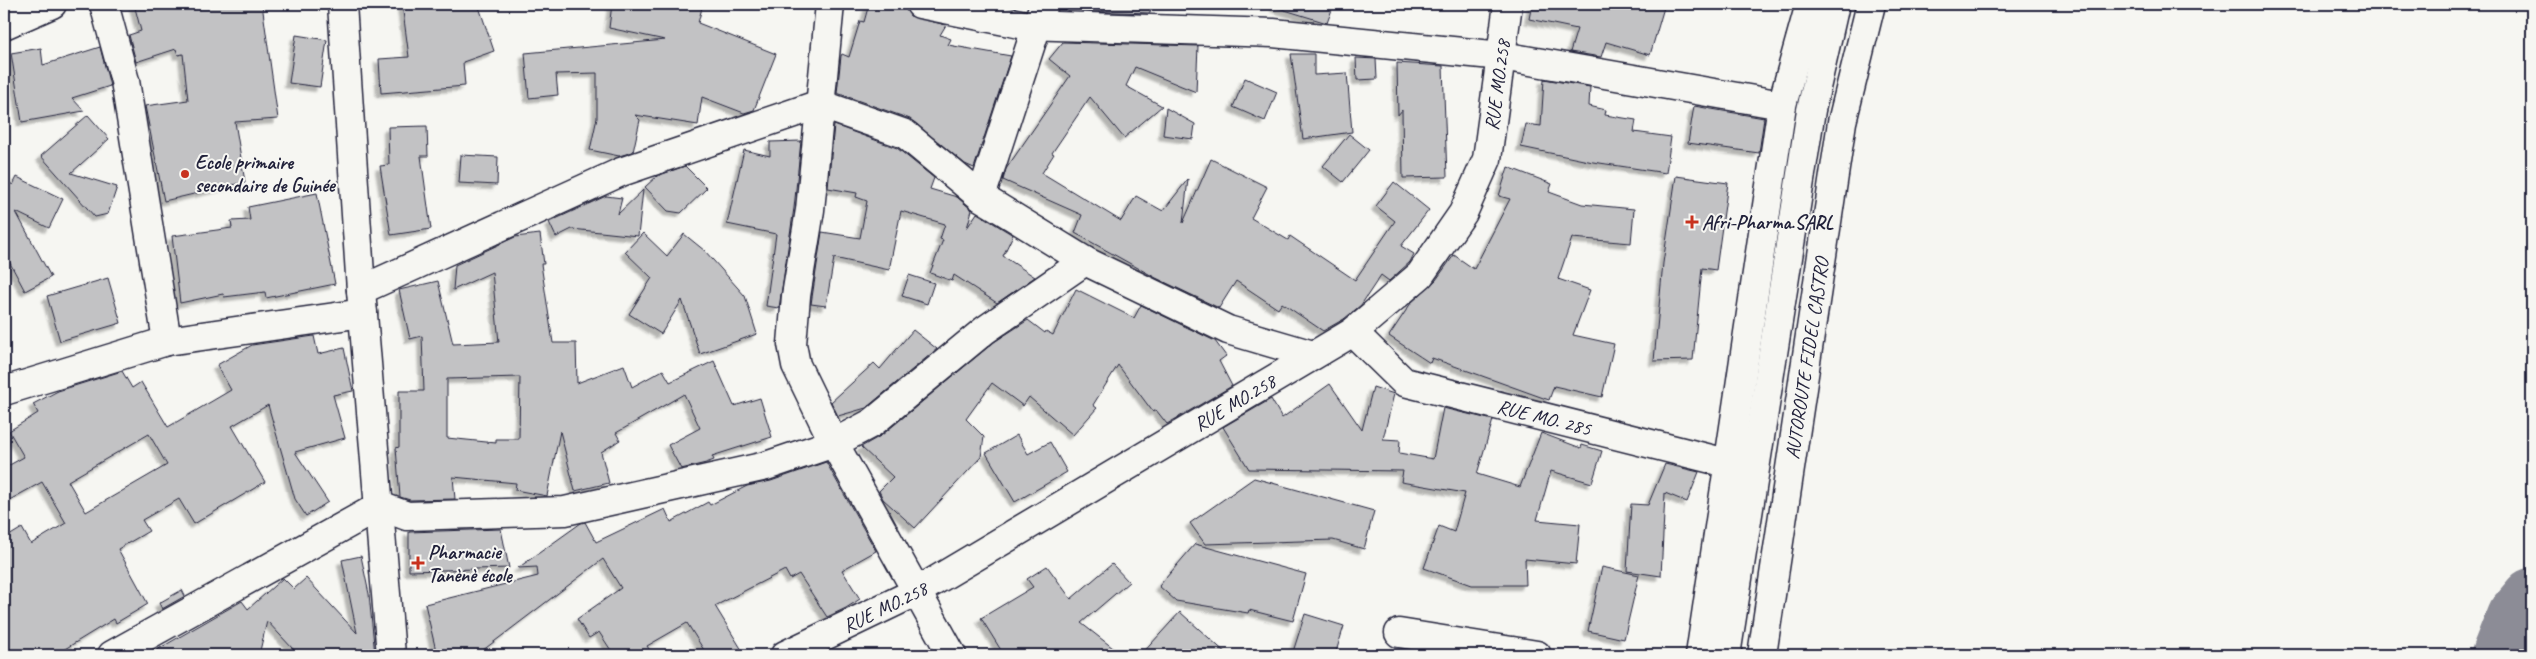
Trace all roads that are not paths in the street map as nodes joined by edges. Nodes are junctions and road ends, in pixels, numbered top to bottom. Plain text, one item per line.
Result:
1 (52, 4) edge
2 (104, 4) edge
3 (342, 4) edge
4 (830, 4) edge
5 (920, 4) edge
6 (1508, 4) edge
7 (1810, 4) edge
8 (1835, 4) edge
9 (1871, 4) edge
10 (1040, 14) edge
11 (4, 25) edge
12 (1502, 56) junction
13 (820, 104) junction
14 (1782, 105) junction
15 (981, 197) junction
16 (1085, 261) junction
17 (362, 301) junction
18 (1353, 332) junction
19 (167, 341) junction
20 (1313, 355) junction
21 (4, 391) edge
22 (834, 443) junction
23 (1741, 466) junction
24 (380, 506) junction
25 (916, 592) junction
26 (1399, 633) dead end
27 (112, 655) edge
28 (391, 655) edge
29 (785, 655) edge
30 (952, 655) edge
31 (1537, 655) edge
32 (1700, 655) edge
33 (1726, 655) edge
34 (1762, 655) edge

1 - 11 main road
2 - 19 main road
3 - 17 main road
4 - 13 main road
5 - 10 main road
6 - 12 main road, RUE MO.258
7 - 14 main road
8 - 23 main road, AUTOROUTE FIDEL CASTRO
9 - 34 main road, AUTOROUTE FIDEL CASTRO
10 - 12 main road
10 - 15 main road
12 - 14 main road
12 - 18 main road, RUE MO.258
13 - 15 main road
13 - 17 main road
13 - 22 main road
14 - 23 main road
15 - 16 main road
16 - 20 main road
16 - 22 main road
17 - 19 main road
17 - 24 main road
18 - 20 main road, RUE MO.258
18 - 23 main road, RUE MO. 285
19 - 21 main road
20 - 25 main road, RUE MO.258
22 - 24 main road
22 - 25 main road
23 - 32 main road
23 - 33 main road, AUTOROUTE FIDEL CASTRO
24 - 27 main road
24 - 28 main road
25 - 29 main road, RUE MO.258
25 - 30 main road
26 - 31 main road

